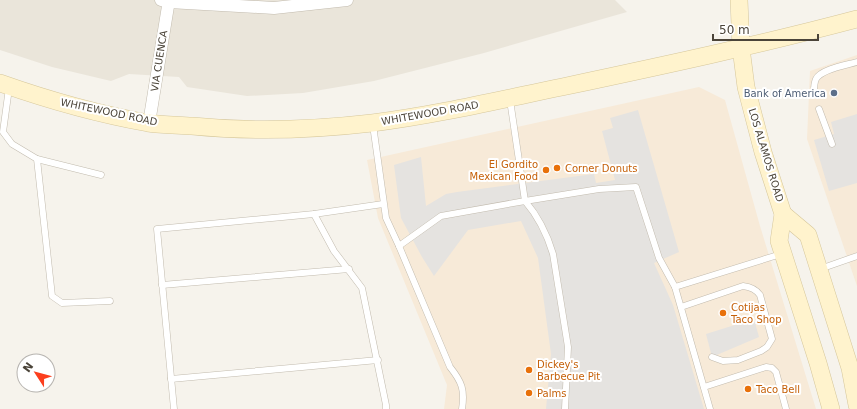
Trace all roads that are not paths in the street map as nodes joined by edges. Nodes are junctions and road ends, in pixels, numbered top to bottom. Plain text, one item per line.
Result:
1 (347, 0) edge
2 (739, 0) edge
3 (166, 1) edge
4 (857, 19) edge
5 (741, 48) junction
6 (857, 62) edge
7 (5, 84) edge
8 (814, 92) dead end
9 (509, 98) junction
10 (819, 110) dead end
11 (149, 123) junction
12 (373, 123) junction
13 (832, 144) dead end
14 (37, 159) junction
15 (101, 175) dead end
16 (525, 201) junction
17 (383, 204) junction
18 (314, 214) junction
19 (783, 214) junction
20 (398, 246) junction
21 (783, 253) junction
22 (857, 256) edge
23 (349, 270) junction
24 (819, 270) junction
25 (162, 285) junction
26 (675, 287) junction
27 (110, 301) dead end
28 (681, 306) junction
29 (712, 357) dead end
30 (378, 360) junction
31 (171, 379) junction
32 (704, 387) junction
33 (857, 405) edge
34 (174, 409) edge
35 (386, 409) edge
36 (462, 409) edge
37 (565, 409) edge
38 (710, 409) edge
39 (786, 409) edge
40 (831, 409) edge

1 - 3 street
2 - 5 main road, LOS ALAMOS ROAD
3 - 11 street, VIA CUENCA
4 - 5 main road, WHITEWOOD ROAD
5 - 9 main road, WHITEWOOD ROAD
5 - 19 main road, LOS ALAMOS ROAD
6 - 8 lane
7 - 11 main road, WHITEWOOD ROAD
7 - 14 lane
9 - 12 main road, WHITEWOOD ROAD
9 - 16 lane
10 - 13 lane
11 - 12 main road, WHITEWOOD ROAD
12 - 17 lane
14 - 15 lane
14 - 27 lane
16 - 20 lane
16 - 26 lane
16 - 37 lane
17 - 18 lane
17 - 20 lane
18 - 23 lane
18 - 25 lane
19 - 21 main road, LOS ALAMOS ROAD
19 - 24 main road, LOS ALAMOS ROAD
20 - 36 lane
21 - 26 lane
21 - 40 main road, LOS ALAMOS ROAD
22 - 24 lane
23 - 25 lane
23 - 30 lane
24 - 33 main road, LOS ALAMOS ROAD
25 - 31 lane
26 - 28 lane
28 - 29 lane
28 - 32 lane
30 - 31 lane
30 - 35 lane
31 - 34 lane
32 - 38 lane
32 - 39 lane

